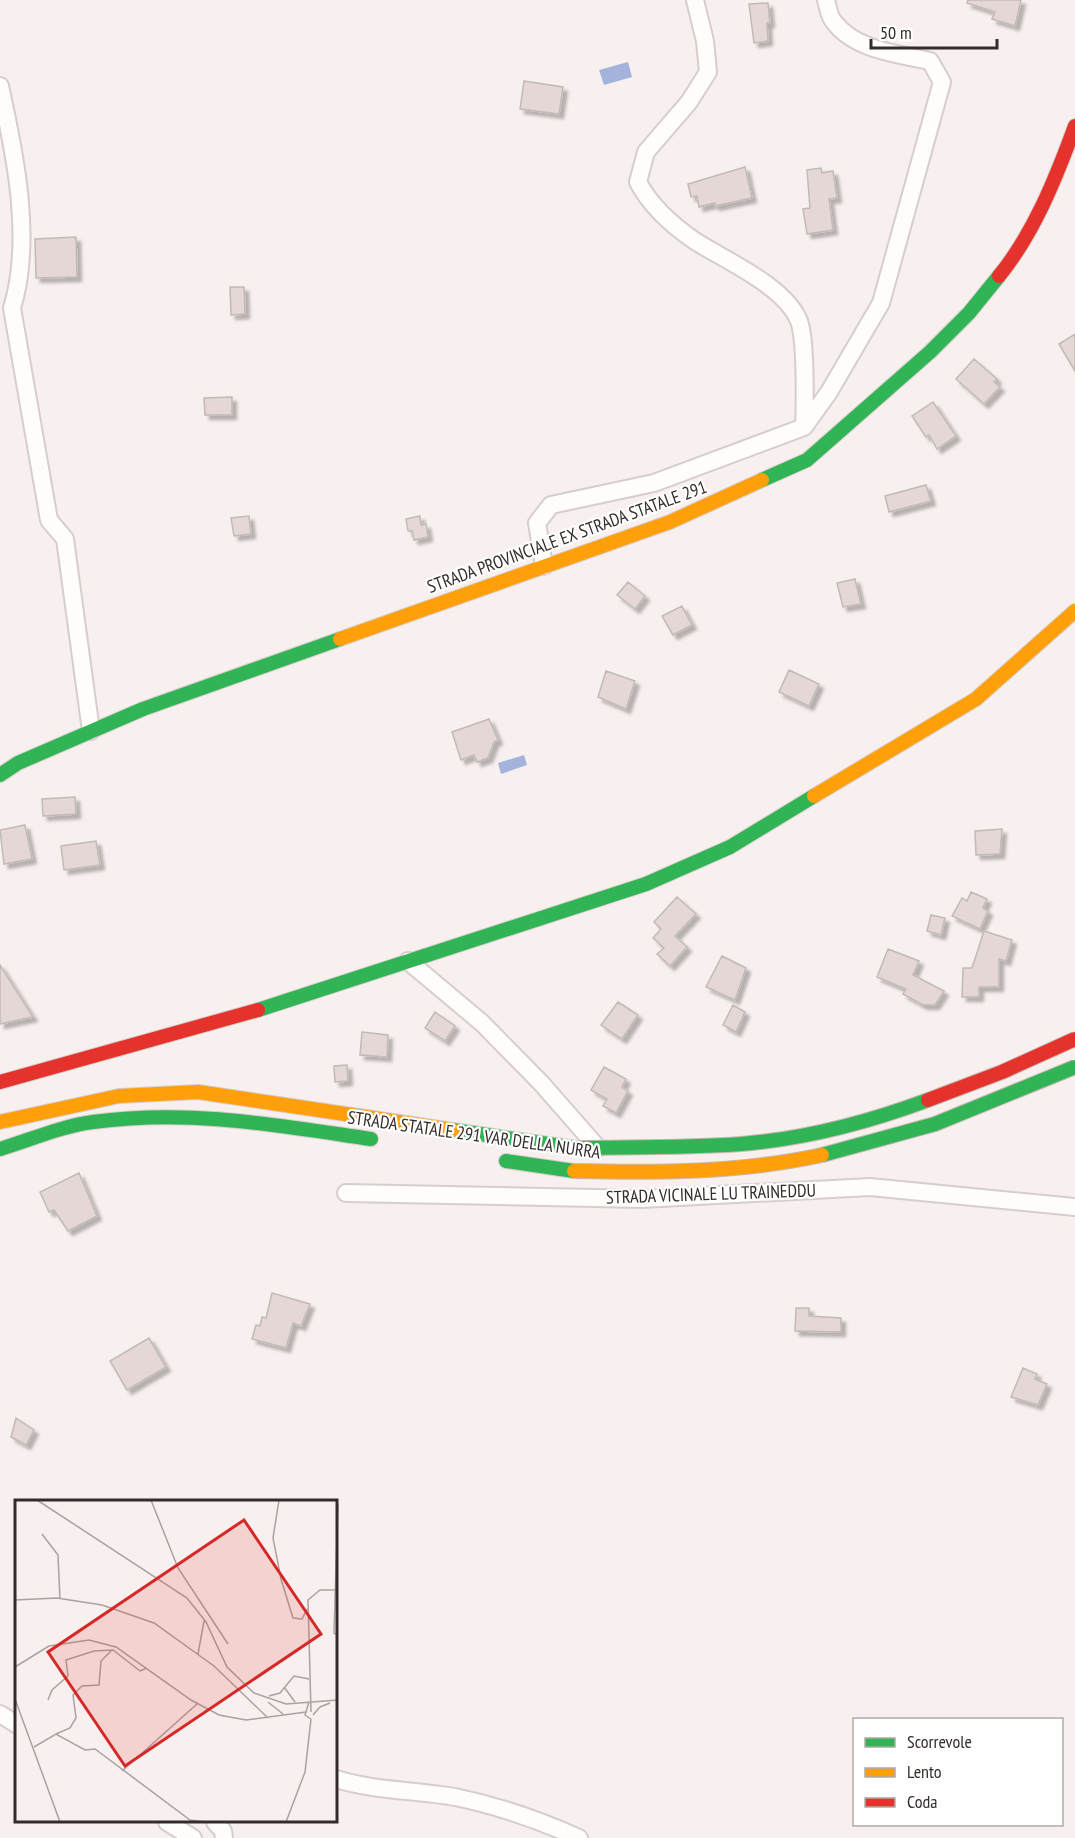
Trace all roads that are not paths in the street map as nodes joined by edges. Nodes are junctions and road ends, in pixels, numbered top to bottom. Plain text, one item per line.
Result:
1 (695, 0) edge
2 (826, 0) edge
3 (0, 86) edge
4 (1075, 126) edge
5 (804, 427) junction
6 (544, 566) junction
7 (1075, 611) edge
8 (91, 731) junction
9 (0, 775) edge
10 (408, 961) junction
11 (1075, 1039) edge
12 (1075, 1067) edge
13 (0, 1082) edge
14 (0, 1122) edge
15 (386, 1141) dead end
16 (0, 1149) edge
17 (496, 1160) dead end
18 (346, 1193) dead end
19 (642, 1198) junction
20 (1075, 1207) edge
21 (0, 1714) edge
22 (15, 1723) edge
23 (338, 1780) edge
24 (170, 1823) edge
25 (217, 1823) edge
26 (193, 1838) edge
27 (224, 1838) edge
28 (579, 1838) edge

1 - 5 street
2 - 5 street
3 - 8 street
4 - 6 main road, STRADA PROVINCIALE EX STRADA STATALE 291
5 - 6 street
6 - 8 main road, STRADA PROVINCIALE EX STRADA STATALE 291
7 - 10 main road
8 - 9 main road, STRADA PROVINCIALE EX STRADA STATALE 291
10 - 13 main road
10 - 19 street
11 - 14 main road, STRADA STATALE 291 VAR DELLA NURRA, bridge
12 - 17 main road, STRADA STATALE 291 VAR DELLA NURRA, bridge
15 - 16 main road, STRADA STATALE 291 VAR DELLA NURRA
18 - 19 street, STRADA VICINALE LU TRAINEDDU
19 - 20 street, STRADA VICINALE LU TRAINEDDU
21 - 22 street
23 - 28 street
24 - 26 street
25 - 27 street

